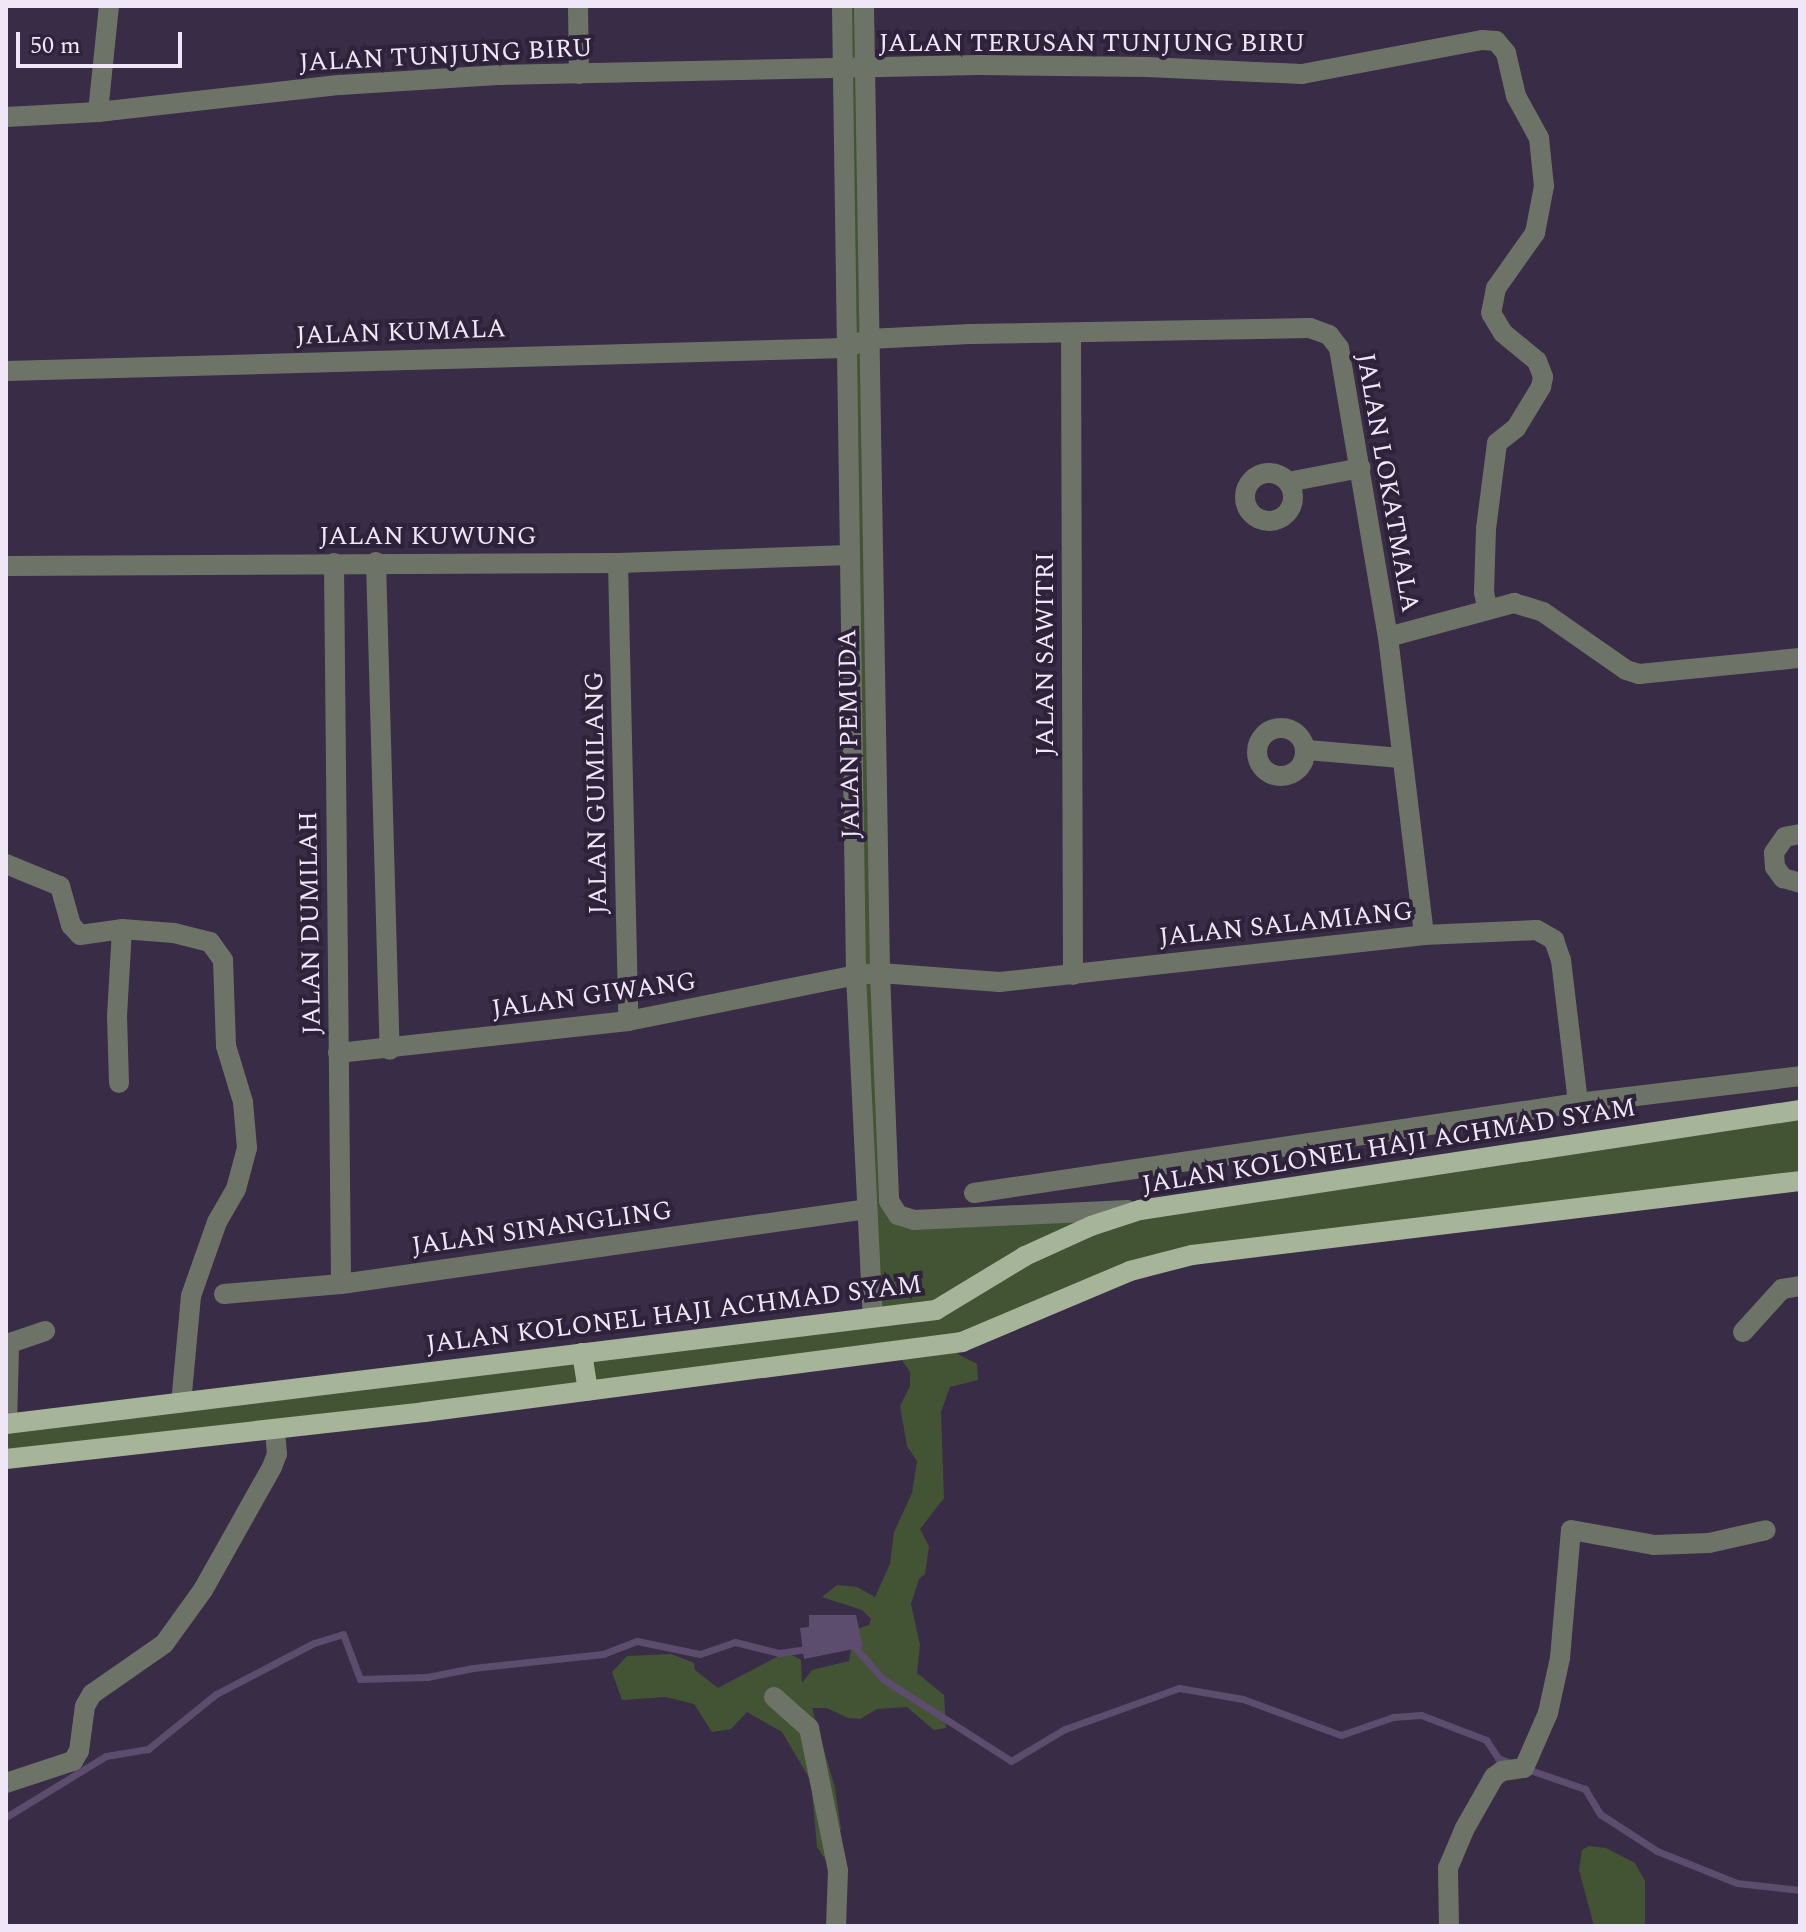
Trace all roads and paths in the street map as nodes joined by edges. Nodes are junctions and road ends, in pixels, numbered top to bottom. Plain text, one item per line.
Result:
1 (109, 6) edge
2 (578, 6) edge
3 (842, 6) edge
4 (864, 6) edge
5 (863, 69) junction
6 (842, 70) junction
7 (579, 74) junction
8 (98, 112) junction
9 (6, 117) edge
10 (1071, 333) junction
11 (868, 339) junction
12 (797, 348) joint
13 (846, 348) junction
14 (6, 371) edge
15 (1361, 468) junction
16 (1288, 482) dead end
17 (850, 555) junction
18 (376, 562) junction
19 (334, 563) junction
20 (618, 563) junction
21 (6, 566) edge
22 (1487, 608) junction
23 (1388, 637) junction
24 (1800, 658) edge
25 (1307, 750) dead end
26 (1401, 758) junction
27 (1800, 834) edge
28 (6, 864) edge
29 (1800, 883) edge
30 (122, 929) junction
31 (1424, 935) junction
32 (880, 973) junction
33 (856, 975) junction
34 (1073, 975) junction
35 (628, 1021) junction
36 (390, 1050) junction
37 (338, 1053) junction
38 (1800, 1076) edge
39 (119, 1083) dead end
40 (1578, 1103) junction
41 (1800, 1110) edge
42 (1800, 1181) edge
43 (974, 1193) dead end
44 (867, 1209) junction
45 (1140, 1210) junction
46 (341, 1284) junction
47 (1800, 1286) edge
48 (224, 1294) dead end
49 (873, 1317) junction
50 (45, 1331) dead end
51 (1743, 1332) dead end
52 (582, 1353) junction
53 (588, 1391) junction
54 (181, 1403) junction
55 (6, 1424) edge
56 (275, 1429) junction
57 (6, 1459) edge
58 (1766, 1530) dead end
59 (774, 1697) dead end
60 (6, 1783) edge
61 (836, 1926) edge
62 (1449, 1926) edge

1 - 8 street
2 - 7 street
3 - 6 street, JALAN PEMUDA
4 - 5 street, JALAN PEMUDA
5 - 6 street, JALAN TUNJUNG BIRU
5 - 11 street, JALAN PEMUDA
5 - 22 street, JALAN TERUSAN TUNJUNG BIRU
6 - 7 street, JALAN TUNJUNG BIRU
6 - 13 street, JALAN PEMUDA
7 - 8 street, JALAN TUNJUNG BIRU
8 - 9 street, JALAN TUNJUNG BIRU
10 - 11 street, JALAN LOKATMALA
10 - 15 street, JALAN LOKATMALA
10 - 34 street, JALAN SAWITRI
11 - 13 street, JALAN LOKATMALA
11 - 32 street, JALAN PEMUDA
12 - 13 street, JALAN LOKATMALA
12 - 14 street, JALAN KUMALA
13 - 17 street, JALAN PEMUDA
15 - 16 street
15 - 23 street, JALAN LOKATMALA
17 - 20 street, JALAN KUWUNG
17 - 33 street, JALAN PEMUDA
18 - 19 street, JALAN KUWUNG
18 - 20 street, JALAN KUWUNG
18 - 36 street
19 - 21 street, JALAN KUWUNG
19 - 37 street, JALAN DUMILAH
20 - 35 street, JALAN GUMILANG
22 - 23 street
22 - 24 street
23 - 26 street, JALAN LOKATMALA
25 - 26 street
26 - 31 street, JALAN LOKATMALA
27 - 29 street
28 - 30 street
30 - 39 street
30 - 54 street
31 - 34 street, JALAN SALAMIANG
31 - 40 street, JALAN SALAMIANG
32 - 33 street, JALAN SALAMIANG
32 - 34 street, JALAN SALAMIANG
32 - 45 street, JALAN PEMUDA
33 - 35 street, JALAN GIWANG
33 - 44 street, JALAN PEMUDA
35 - 36 street, JALAN GIWANG
36 - 37 street, JALAN GIWANG
37 - 46 street, JALAN DUMILAH
38 - 40 street
40 - 43 street
41 - 45 main road, JALAN KOLONEL HAJI ACHMAD SYAM
42 - 53 main road
44 - 46 street, JALAN SINANGLING
44 - 49 street, JALAN PEMUDA
45 - 49 main road, JALAN KOLONEL HAJI ACHMAD SYAM
46 - 48 street, JALAN SINANGLING
47 - 51 street
49 - 52 main road, JALAN KOLONEL HAJI ACHMAD SYAM
50 - 55 street
52 - 53 main road
52 - 54 main road, JALAN KOLONEL HAJI ACHMAD SYAM
53 - 56 main road
54 - 55 main road, JALAN KOLONEL HAJI ACHMAD SYAM
56 - 57 main road
56 - 60 street
58 - 62 street
59 - 61 street

